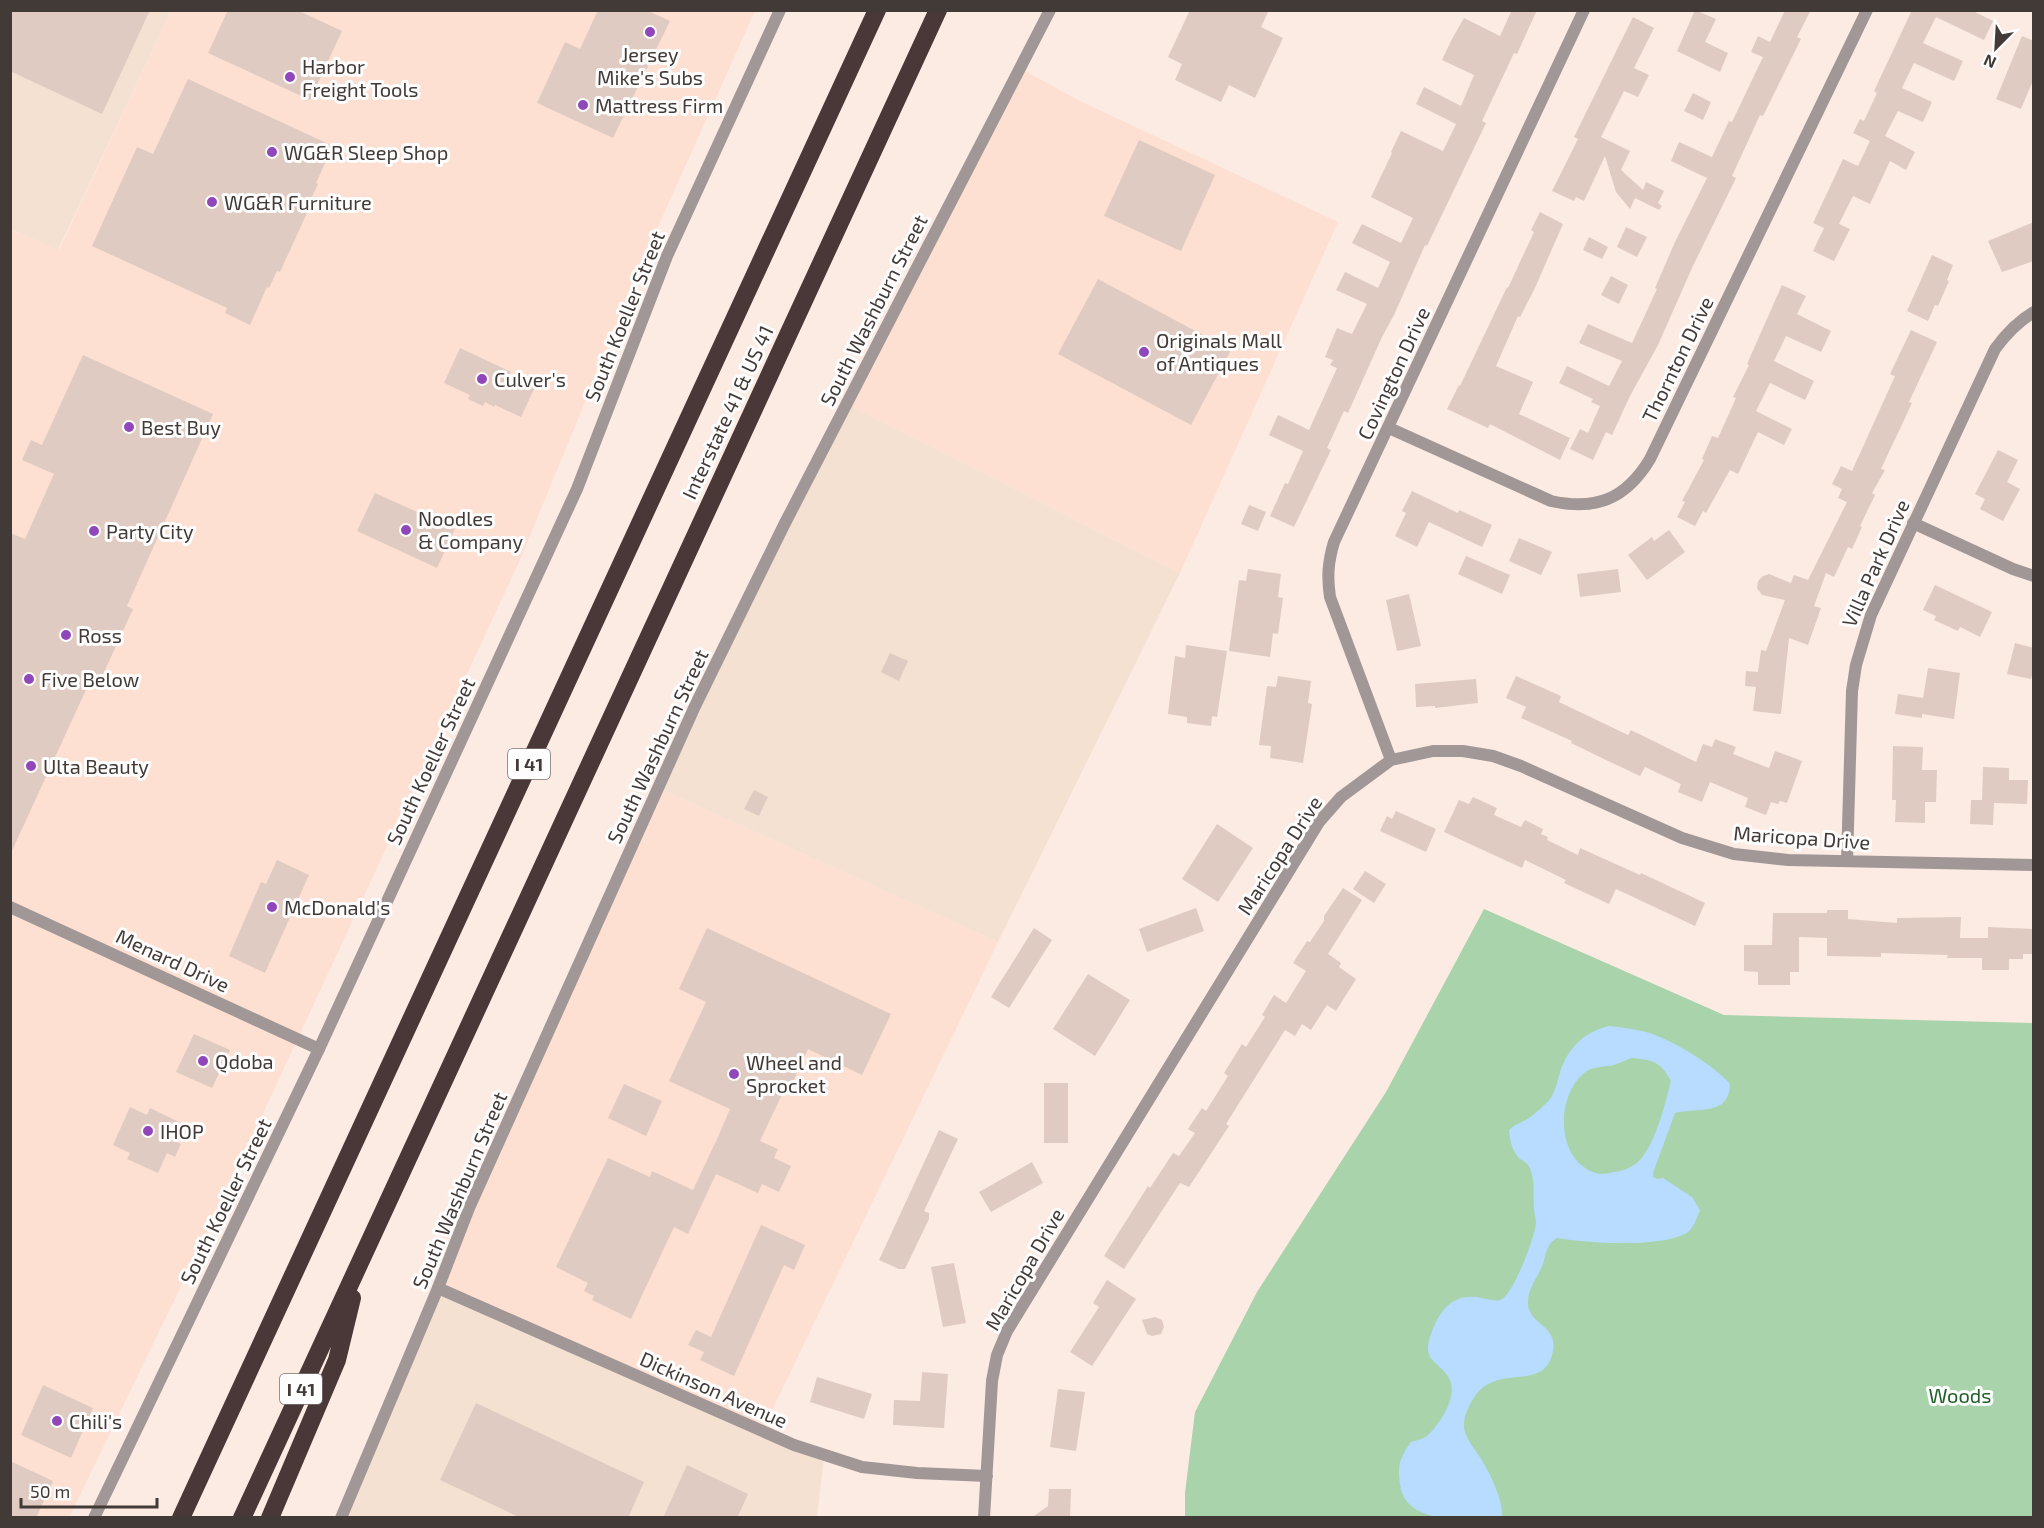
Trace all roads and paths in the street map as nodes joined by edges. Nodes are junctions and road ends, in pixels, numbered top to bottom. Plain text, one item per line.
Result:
1 (780, 10) edge
2 (877, 10) edge
3 (938, 10) edge
4 (1050, 10) edge
5 (1584, 10) edge
6 (1867, 10) edge
7 (2034, 312) edge
8 (1389, 428) junction
9 (1913, 523) junction
10 (2034, 576) edge
11 (1391, 760) junction
12 (1847, 861) junction
13 (2034, 865) edge
14 (10, 907) edge
15 (319, 1049) junction
16 (360, 1261) junction
17 (438, 1288) junction
18 (987, 1476) junction
19 (94, 1518) edge
20 (181, 1518) edge
21 (242, 1518) edge
22 (270, 1518) edge
23 (341, 1518) edge
24 (984, 1518) edge

1 - 15 street, South Koeller Street
2 - 20 highway, I 41
3 - 16 highway, Interstate 41 & US 41 / I 41
4 - 17 street, South Washburn Street
5 - 8 street, Covington Drive
6 - 8 street, Thornton Drive
7 - 9 street, Villa Park Drive
8 - 11 street, Covington Drive
9 - 10 street
9 - 12 street, Villa Park Drive
11 - 12 street, Maricopa Drive
11 - 18 street, Maricopa Drive
12 - 13 street, Maricopa Drive
14 - 15 street, Menard Drive
15 - 19 street, South Koeller Street
16 - 21 highway, I 41
16 - 22 highway
17 - 18 street, Dickinson Avenue
17 - 23 street, South Washburn Street
18 - 24 street, Maricopa Drive

